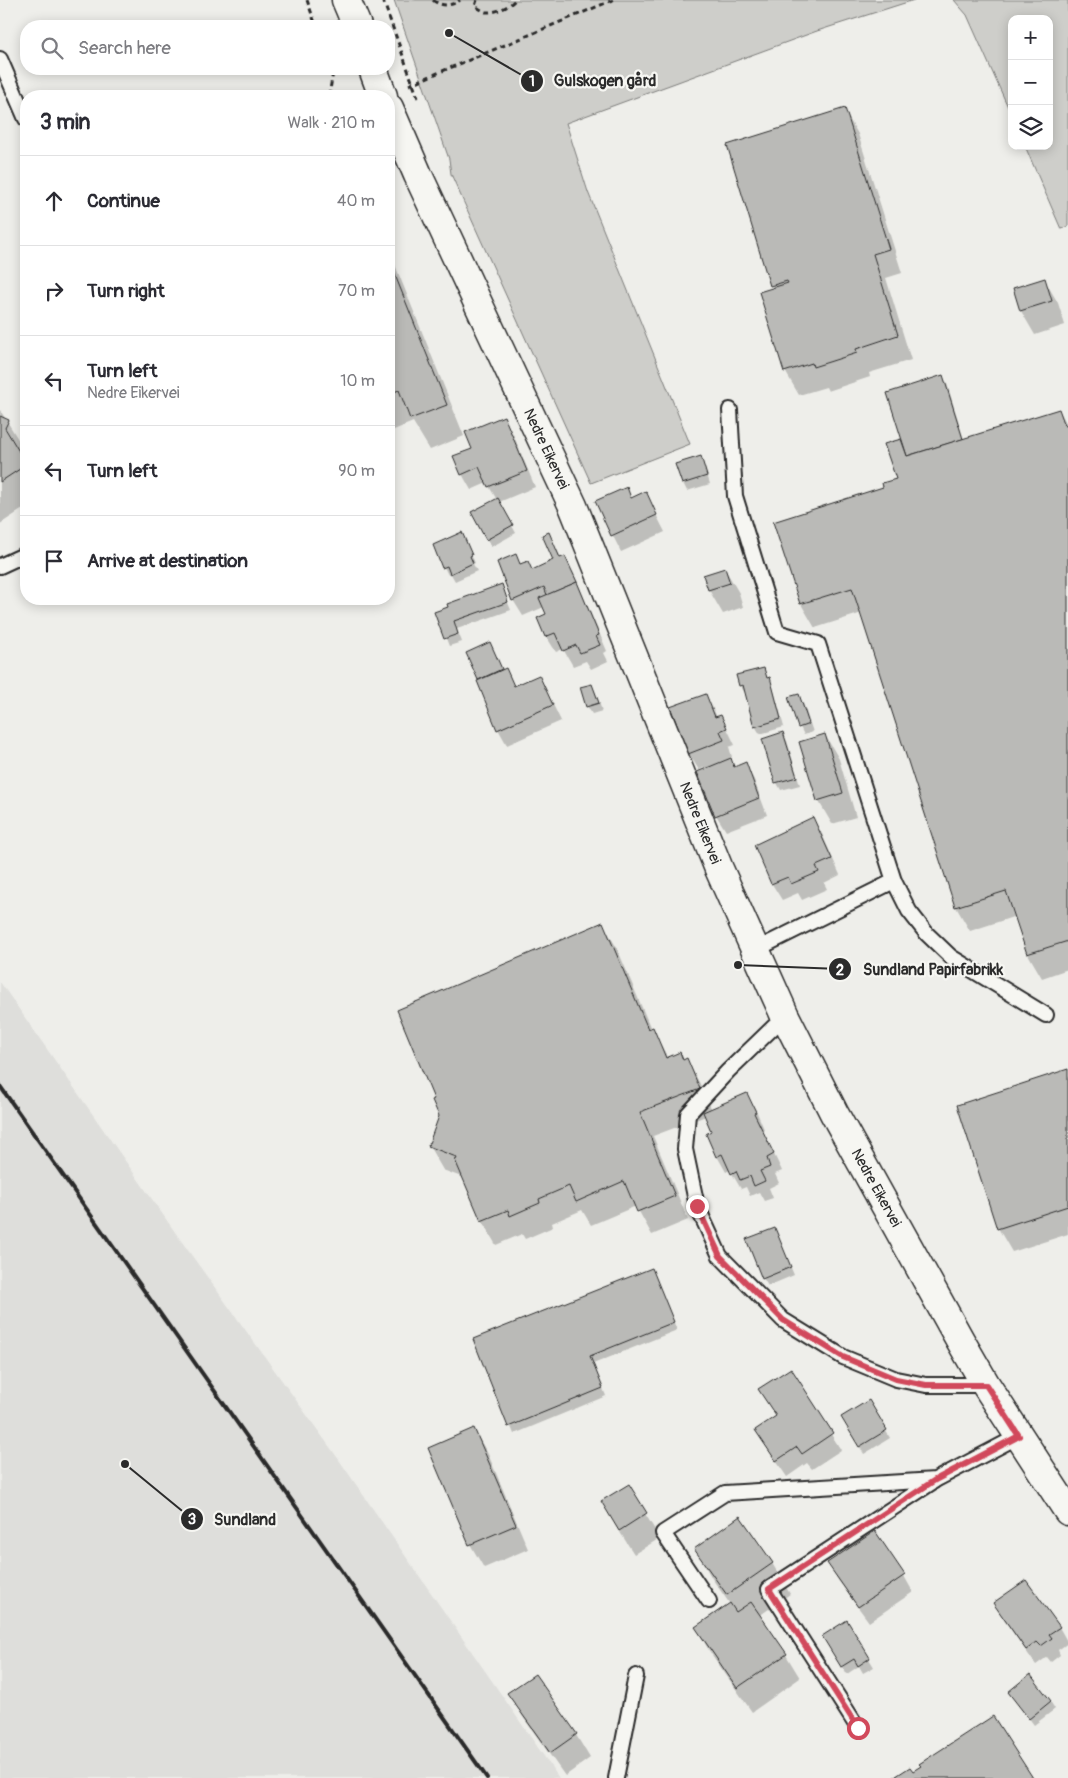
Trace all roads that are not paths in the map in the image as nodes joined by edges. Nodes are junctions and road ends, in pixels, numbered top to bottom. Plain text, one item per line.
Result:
1 (346, 0) edge
2 (354, 20) edge
3 (0, 59) edge
4 (375, 75) edge
5 (381, 90) edge
6 (20, 105) edge
7 (395, 123) edge
8 (730, 410) dead end
9 (20, 557) edge
10 (0, 566) edge
11 (894, 881) junction
12 (755, 950) junction
13 (1046, 1015) dead end
14 (785, 1016) junction
15 (986, 1385) junction
16 (1019, 1436) junction
17 (935, 1480) junction
18 (1068, 1511) edge
19 (709, 1601) dead end
20 (636, 1676) dead end
21 (858, 1728) dead end
22 (616, 1778) edge

1 - 2 main road
3 - 6 lane
4 - 5 main road, Nedre Eikervei
7 - 12 main road, Nedre Eikervei
8 - 11 lane
9 - 10 lane
11 - 12 lane
11 - 13 lane
12 - 14 main road, Nedre Eikervei
14 - 15 main road, Nedre Eikervei
14 - 15 lane
15 - 16 main road, Nedre Eikervei
16 - 17 lane
16 - 18 main road, Nedre Eikervei
17 - 19 lane
17 - 21 lane
20 - 22 lane

